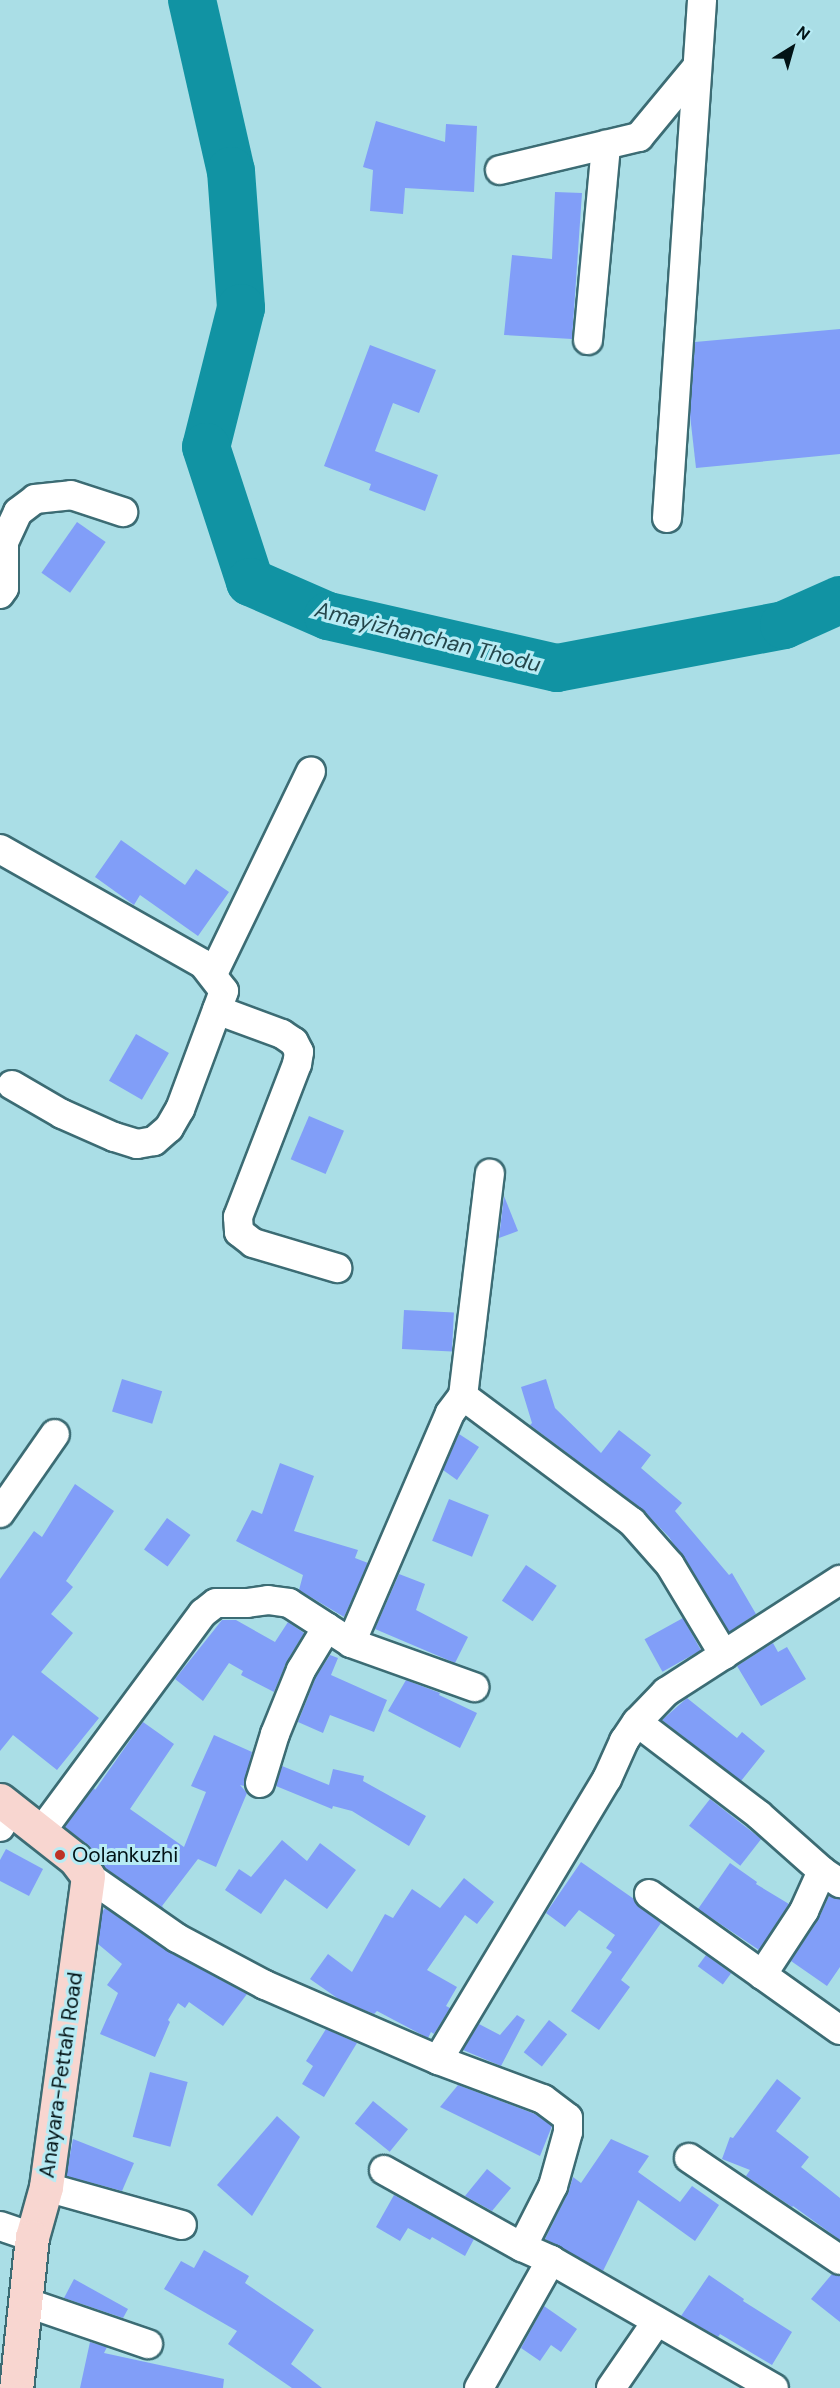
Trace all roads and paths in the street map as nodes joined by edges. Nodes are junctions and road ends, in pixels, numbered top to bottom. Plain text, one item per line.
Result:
1 (702, 0) edge
2 (697, 67) junction
3 (606, 145) junction
4 (500, 170) dead end
5 (588, 339) dead end
6 (123, 512) dead end
7 (667, 518) dead end
8 (0, 594) edge
9 (311, 771) dead end
10 (0, 849) edge
11 (213, 974) junction
12 (217, 1010) junction
13 (12, 1085) dead end
14 (490, 1174) dead end
15 (337, 1269) dead end
16 (464, 1396) junction
17 (55, 1434) dead end
18 (0, 1513) edge
19 (840, 1580) edge
20 (327, 1627) junction
21 (351, 1642) junction
22 (724, 1655) junction
23 (474, 1687) dead end
24 (637, 1722) junction
25 (260, 1783) dead end
26 (4, 1812) edge
27 (40, 1833) junction
28 (88, 1876) junction
29 (831, 1877) edge
30 (649, 1894) dead end
31 (762, 1976) junction
32 (840, 2030) edge
33 (438, 2060) junction
34 (689, 2158) dead end
35 (384, 2170) dead end
36 (46, 2187) junction
37 (182, 2225) dead end
38 (0, 2226) edge
39 (32, 2237) junction
40 (522, 2247) junction
41 (551, 2260) junction
42 (840, 2260) edge
43 (25, 2302) junction
44 (657, 2321) junction
45 (148, 2344) dead end
46 (16, 2388) edge
47 (478, 2388) edge
48 (611, 2388) edge
49 (774, 2388) edge

1 - 2 street
2 - 3 street
2 - 7 street
3 - 4 street
3 - 5 street
6 - 8 street
9 - 11 street
10 - 11 street
11 - 12 street
12 - 13 street
12 - 15 street
14 - 16 street
16 - 21 street
16 - 22 street
17 - 18 street
19 - 22 street
20 - 21 street
20 - 25 street
20 - 27 street
21 - 23 street
22 - 24 street
24 - 29 street
24 - 33 street
26 - 27 main road
27 - 28 main road
28 - 33 street
28 - 36 main road, Anayara-Pettah Road
29 - 31 street
30 - 31 street
31 - 32 street
33 - 40 street
34 - 42 street
35 - 40 street
36 - 37 street
36 - 39 main road, Anayara-Pettah Road
38 - 39 street
39 - 43 main road, Anayara-Pettah Road
40 - 41 street
41 - 44 street
41 - 47 street
43 - 45 street
43 - 46 main road, Anayara-Pettah Road
44 - 48 street
44 - 49 street

